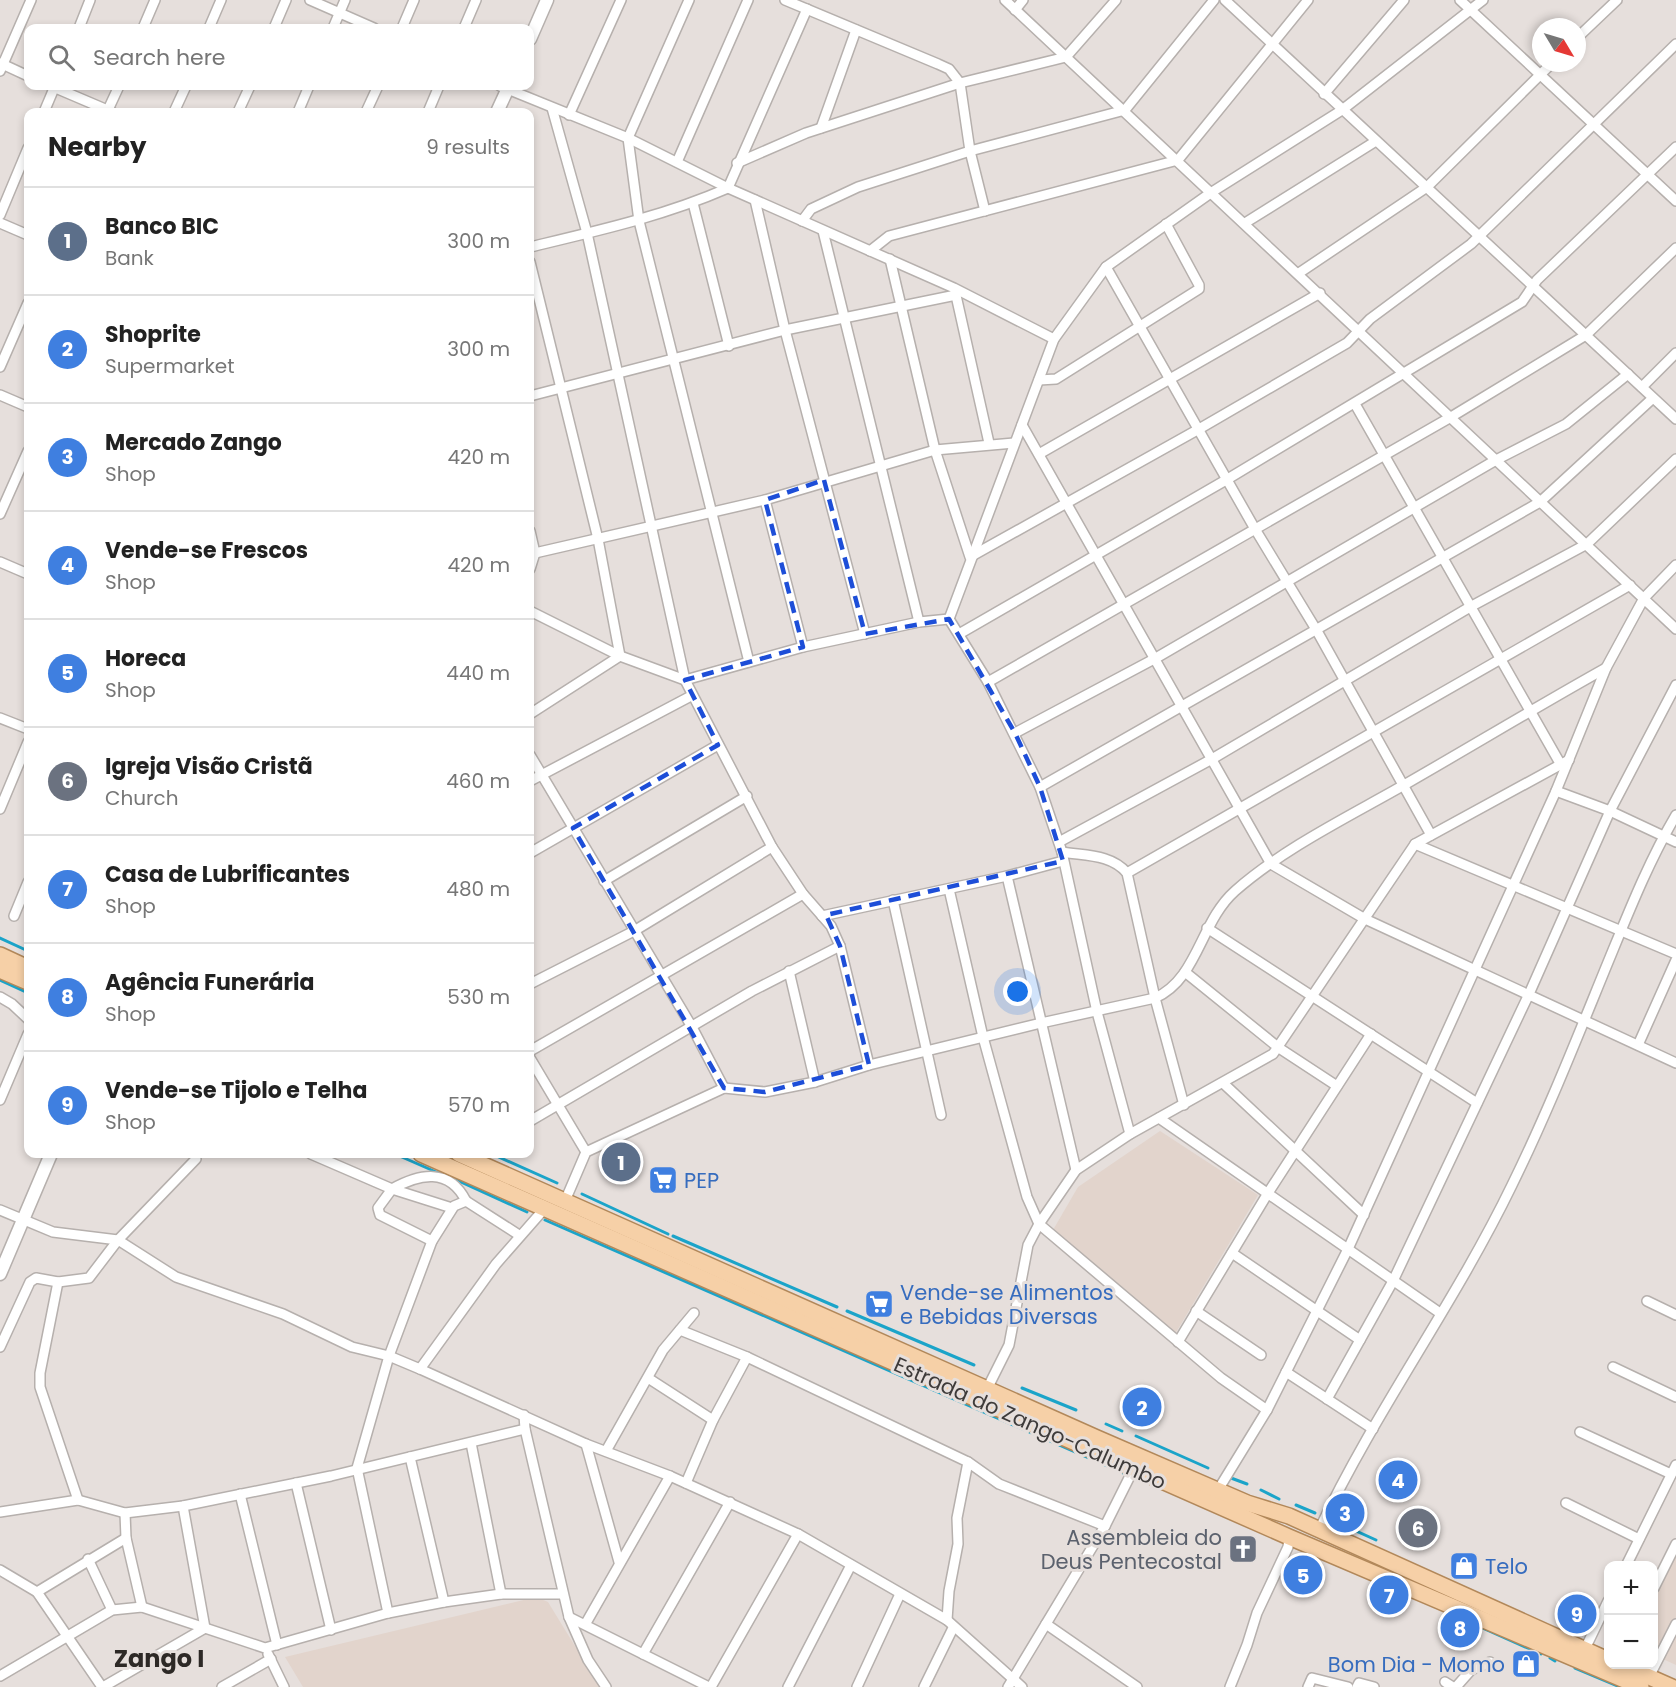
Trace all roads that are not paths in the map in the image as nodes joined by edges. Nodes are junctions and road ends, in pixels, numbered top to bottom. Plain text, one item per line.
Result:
1 (31, 0) edge
2 (90, 0) edge
3 (155, 0) edge
4 (221, 0) edge
5 (286, 0) edge
6 (310, 0) edge
7 (345, 0) edge
8 (414, 0) edge
9 (476, 0) edge
10 (547, 0) edge
11 (621, 0) edge
12 (689, 0) edge
13 (748, 0) edge
14 (785, 0) edge
15 (1005, 0) edge
16 (1023, 0) edge
17 (1116, 0) edge
18 (1214, 0) edge
19 (1225, 0) edge
20 (1308, 0) edge
21 (1404, 0) edge
22 (1460, 0) edge
23 (1483, 0) edge
24 (1617, 0) edge
25 (807, 9) junction
26 (1015, 10) junction
27 (1472, 10) junction
28 (339, 12) junction
29 (81, 24) edge
30 (145, 24) edge
31 (211, 24) edge
32 (276, 24) edge
33 (334, 24) edge
34 (365, 24) edge
35 (404, 24) edge
36 (466, 24) edge
37 (1586, 29) edge
38 (534, 30) edge
39 (856, 30) junction
40 (1271, 42) junction
41 (1676, 44) edge
42 (1066, 57) junction
43 (1, 66) edge
44 (1541, 74) junction
45 (24, 75) edge
46 (960, 83) junction
47 (52, 90) edge
48 (62, 90) edge
49 (117, 90) edge
50 (184, 90) edge
51 (248, 90) edge
52 (307, 90) edge
53 (376, 90) edge
54 (437, 90) edge
55 (504, 90) edge
56 (512, 90) edge
57 (1324, 94) junction
58 (46, 108) edge
59 (101, 108) edge
60 (111, 108) edge
61 (176, 108) edge
62 (240, 108) edge
63 (300, 108) edge
64 (368, 108) edge
65 (430, 108) edge
66 (498, 108) edge
67 (552, 108) junction
68 (1125, 110) junction
69 (1342, 110) junction
70 (568, 115) junction
71 (1594, 123) junction
72 (821, 128) junction
73 (628, 138) junction
74 (1376, 141) junction
75 (1676, 147) edge
76 (970, 151) junction
77 (24, 157) edge
78 (1178, 160) junction
79 (677, 162) junction
80 (737, 163) junction
81 (1647, 174) junction
82 (1427, 187) junction
83 (728, 188) junction
84 (1212, 192) junction
85 (754, 200) junction
86 (1676, 201) edge
87 (693, 203) junction
88 (985, 211) junction
89 (0, 214) edge
90 (639, 221) junction
91 (802, 221) junction
92 (0, 223) edge
93 (1166, 224) junction
94 (1245, 224) junction
95 (823, 231) junction
96 (24, 233) edge
97 (587, 233) junction
98 (1479, 236) junction
99 (534, 246) edge
100 (1676, 248) edge
101 (870, 251) junction
102 (890, 259) junction
103 (1106, 267) junction
104 (1299, 273) junction
105 (534, 279) edge
106 (1533, 288) junction
107 (955, 291) junction
108 (1320, 293) junction
109 (900, 306) junction
110 (24, 312) edge
111 (843, 318) junction
112 (1140, 327) junction
113 (785, 330) junction
114 (1358, 330) junction
115 (1586, 335) junction
116 (1054, 339) junction
117 (729, 345) junction
118 (1676, 353) edge
119 (674, 359) junction
120 (0, 367) edge
121 (618, 373) junction
122 (1405, 374) junction
123 (1628, 374) junction
124 (1171, 379) junction
125 (1040, 381) junction
126 (559, 387) junction
127 (1642, 387) junction
128 (0, 395) edge
129 (534, 395) edge
130 (1653, 398) junction
131 (1355, 404) junction
132 (24, 405) edge
133 (1451, 417) junction
134 (1676, 419) edge
135 (1022, 425) junction
136 (1199, 429) junction
137 (989, 443) junction
138 (1014, 443) junction
139 (935, 450) junction
140 (1039, 454) junction
141 (1383, 455) junction
142 (1676, 459) edge
143 (24, 460) edge
144 (1496, 460) junction
145 (882, 465) junction
146 (824, 480) junction
147 (1227, 480) junction
148 (765, 500) junction
149 (1540, 502) junction
150 (1067, 504) junction
151 (1413, 507) junction
152 (712, 512) junction
153 (0, 514) edge
154 (652, 527) junction
155 (1255, 529) junction
156 (598, 539) junction
157 (1587, 544) junction
158 (534, 550) edge
159 (1097, 554) junction
160 (970, 557) junction
161 (1443, 558) junction
162 (0, 562) edge
163 (1676, 565) edge
164 (24, 572) edge
165 (1287, 581) junction
166 (1630, 585) junction
167 (1644, 598) junction
168 (1126, 604) junction
169 (1470, 607) junction
170 (534, 613) edge
171 (949, 619) junction
172 (919, 622) junction
173 (1676, 629) edge
174 (1317, 631) junction
175 (865, 634) junction
176 (959, 634) junction
177 (803, 647) junction
178 (620, 656) junction
179 (1156, 658) junction
180 (1499, 660) junction
181 (749, 662) junction
182 (1606, 669) junction
183 (685, 681) junction
184 (1346, 681) junction
185 (988, 682) junction
186 (1676, 685) edge
187 (691, 696) junction
188 (1183, 707) junction
189 (534, 711) edge
190 (1529, 711) junction
191 (0, 718) edge
192 (24, 727) edge
193 (1374, 731) junction
194 (1015, 733) junction
195 (718, 745) junction
196 (24, 752) edge
197 (1212, 759) junction
198 (534, 762) edge
199 (1565, 763) junction
200 (541, 775) junction
201 (534, 779) edge
202 (1404, 785) junction
203 (1040, 787) junction
204 (1556, 791) junction
205 (747, 796) junction
206 (1242, 808) junction
207 (0, 809) edge
208 (1610, 811) junction
209 (1676, 815) edge
210 (573, 828) junction
211 (1431, 835) junction
212 (1663, 837) junction
213 (1059, 842) junction
214 (1676, 842) edge
215 (1415, 843) junction
216 (772, 847) junction
217 (534, 851) edge
218 (1063, 857) junction
219 (1272, 864) junction
220 (1127, 873) junction
221 (1007, 876) junction
222 (604, 881) junction
223 (1513, 886) junction
224 (949, 889) junction
225 (24, 892) edge
226 (803, 894) junction
227 (893, 900) junction
228 (1568, 908) junction
229 (14, 916) dead end
230 (822, 916) junction
231 (1365, 919) junction
232 (1207, 928) junction
233 (634, 931) junction
234 (1621, 932) junction
235 (840, 946) junction
236 (1676, 954) edge
237 (0, 955) edge
238 (1676, 960) edge
239 (24, 966) edge
240 (1476, 969) junction
241 (0, 970) edge
242 (789, 971) junction
243 (1185, 972) junction
244 (661, 976) junction
245 (24, 980) edge
246 (534, 982) edge
247 (1529, 994) junction
248 (1314, 996) junction
249 (0, 997) edge
250 (1155, 998) junction
251 (1097, 1012) junction
252 (24, 1015) edge
253 (1585, 1021) junction
254 (1041, 1023) junction
255 (692, 1027) junction
256 (1371, 1034) junction
257 (983, 1037) junction
258 (24, 1043) edge
259 (1638, 1046) junction
260 (1279, 1048) junction
261 (534, 1049) edge
262 (928, 1052) junction
263 (1676, 1063) edge
264 (534, 1064) edge
265 (870, 1065) junction
266 (1429, 1072) junction
267 (815, 1082) junction
268 (1223, 1083) junction
269 (1337, 1086) junction
270 (724, 1088) junction
271 (0, 1100) edge
272 (1477, 1103) junction
273 (560, 1105) junction
274 (1184, 1105) junction
275 (941, 1114) dead end
276 (1159, 1118) junction
277 (534, 1119) edge
278 (1130, 1134) junction
279 (586, 1152) junction
280 (1294, 1153) junction
281 (49, 1158) edge
282 (320, 1158) edge
283 (430, 1158) edge
284 (468, 1158) edge
285 (196, 1159) dead end
286 (1076, 1170) junction
287 (392, 1189) junction
288 (1268, 1193) junction
289 (466, 1201) junction
290 (565, 1201) junction
291 (452, 1208) junction
292 (545, 1208) junction
293 (0, 1210) edge
294 (1364, 1215) junction
295 (23, 1220) junction
296 (1039, 1224) junction
297 (519, 1235) junction
298 (118, 1240) junction
299 (432, 1241) junction
300 (1348, 1249) junction
301 (1232, 1253) junction
302 (0, 1274) edge
303 (1393, 1281) junction
304 (58, 1282) junction
305 (1647, 1301) dead end
306 (1318, 1309) junction
307 (1196, 1311) junction
308 (694, 1312) dead end
309 (1440, 1313) junction
310 (1676, 1315) edge
311 (680, 1330) junction
312 (1360, 1340) junction
313 (1178, 1342) junction
314 (0, 1347) edge
315 (1261, 1355) dead end
316 (389, 1356) junction
317 (747, 1357) junction
318 (1612, 1367) dead end
319 (420, 1369) junction
320 (1286, 1372) junction
321 (648, 1378) junction
322 (988, 1387) junction
323 (1676, 1397) edge
324 (1328, 1399) junction
325 (1267, 1410) junction
326 (524, 1415) junction
327 (713, 1420) junction
328 (525, 1429) junction
329 (1373, 1429) junction
330 (1580, 1432) dead end
331 (471, 1443) junction
332 (586, 1444) junction
333 (606, 1451) junction
334 (410, 1457) junction
335 (968, 1462) junction
336 (357, 1468) junction
337 (1134, 1468) junction
338 (1674, 1469) edge
339 (670, 1476) junction
340 (296, 1483) junction
341 (686, 1483) junction
342 (1218, 1490) junction
343 (240, 1494) junction
344 (78, 1500) junction
345 (730, 1502) junction
346 (1566, 1503) dead end
347 (183, 1506) junction
348 (0, 1512) edge
349 (125, 1513) junction
350 (1105, 1526) junction
351 (1319, 1530) junction
352 (798, 1534) junction
353 (1289, 1537) junction
354 (126, 1538) junction
355 (1639, 1539) junction
356 (1676, 1544) edge
357 (88, 1559) junction
358 (1628, 1561) edge
359 (619, 1562) junction
360 (851, 1565) junction
361 (0, 1570) edge
362 (1658, 1578) edge
363 (37, 1592) junction
364 (501, 1594) junction
365 (564, 1594) junction
366 (900, 1594) junction
367 (444, 1602) junction
368 (142, 1607) junction
369 (1604, 1609) edge
370 (112, 1610) junction
371 (388, 1613) junction
372 (569, 1617) junction
373 (586, 1623) junction
374 (950, 1624) junction
375 (1046, 1624) junction
376 (1676, 1624) edge
377 (205, 1628) junction
378 (331, 1630) junction
379 (68, 1638) junction
380 (277, 1645) junction
381 (265, 1648) junction
382 (1585, 1649) junction
383 (642, 1654) junction
384 (1604, 1658) edge
385 (271, 1659) junction
386 (1490, 1662) dead end
387 (1626, 1669) edge
388 (0, 1676) edge
389 (1645, 1682) edge
390 (1010, 1684) edge
391 (1451, 1685) edge
392 (102, 1687) edge
393 (222, 1687) edge
394 (284, 1687) edge
395 (606, 1687) edge
396 (710, 1687) edge
397 (788, 1687) edge
398 (857, 1687) edge
399 (924, 1687) edge
400 (1022, 1687) edge
401 (1137, 1687) edge
402 (1230, 1687) edge
403 (1308, 1687) edge
404 (1348, 1687) edge
405 (1357, 1687) edge
406 (1374, 1687) edge
407 (1672, 1687) edge

1 - 43 street
2 - 29 street
3 - 30 street
4 - 31 street
5 - 32 street
6 - 28 street
7 - 28 street
8 - 35 street
9 - 36 street
10 - 38 street
11 - 70 street
12 - 73 street
13 - 79 street
14 - 25 street
15 - 26 street
16 - 26 street
17 - 42 street
18 - 68 street
19 - 40 street
20 - 40 street
21 - 57 street
22 - 27 street
23 - 27 street
24 - 37 street
25 - 39 street
25 - 80 street
26 - 42 street
27 - 44 street
27 - 69 street
28 - 33 street
28 - 34 street
39 - 46 street
39 - 72 street
40 - 57 street
40 - 78 street
41 - 71 street
42 - 46 street
42 - 68 street
43 - 45 street
44 - 71 street
44 - 82 street
46 - 72 street
46 - 76 street
47 - 58 street
48 - 59 street
49 - 60 street
50 - 61 street
51 - 62 street
52 - 63 street
53 - 64 street
54 - 65 street
55 - 66 street
56 - 67 street
57 - 69 street
67 - 70 street
67 - 97 street
68 - 76 street
68 - 78 street
69 - 74 street
69 - 84 street
70 - 73 street
71 - 81 street
71 - 98 street
72 - 80 street
73 - 79 street
73 - 90 street
74 - 82 street
74 - 94 street
75 - 81 street
76 - 88 street
76 - 91 street
77 - 89 street
78 - 84 street
78 - 88 street
79 - 83 street
80 - 83 street
81 - 86 street
81 - 106 street
82 - 98 street
82 - 104 street
83 - 85 street
83 - 87 street
84 - 93 street
84 - 94 street
85 - 91 street
85 - 113 street
87 - 90 street
87 - 117 street
88 - 101 street
90 - 97 street
90 - 119 street
91 - 95 street
92 - 96 street
93 - 103 street
93 - 112 street
94 - 104 street
95 - 101 street
95 - 111 street
97 - 99 street
97 - 121 street
98 - 106 street
98 - 114 street
100 - 115 street
101 - 102 street
102 - 107 street
102 - 109 street
103 - 112 street
103 - 116 street
104 - 108 street
105 - 126 street
106 - 115 street
106 - 122 street
107 - 109 street
107 - 116 street
107 - 137 street
108 - 114 street
108 - 124 street
109 - 111 street
109 - 139 street
110 - 120 street
111 - 113 street
111 - 145 street
112 - 124 street
112 - 125 street
113 - 117 street
113 - 146 street
114 - 122 street
114 - 136 street
115 - 123 street
115 - 133 street
116 - 125 street
117 - 119 street
118 - 127 street
119 - 121 street
119 - 152 street
121 - 126 street
121 - 154 street
122 - 131 street
122 - 133 street
123 - 127 street
123 - 144 street
124 - 136 street
124 - 140 street
125 - 135 street
126 - 129 street
126 - 156 street
127 - 130 street
128 - 132 street
130 - 134 street
130 - 149 street
131 - 141 street
131 - 147 street
133 - 141 street
133 - 144 street
135 - 138 street
135 - 140 street
136 - 147 street
136 - 150 street
137 - 138 street
137 - 139 street
138 - 160 street
139 - 145 street
139 - 160 street
140 - 150 street
141 - 151 street
141 - 155 street
142 - 157 street
143 - 153 street
144 - 149 street
144 - 151 street
145 - 146 street
145 - 172 street
146 - 148 street
146 - 175 street
147 - 155 street
147 - 159 street
148 - 152 street
148 - 177 street
149 - 157 street
149 - 161 street
150 - 159 street
150 - 160 street
151 - 161 street
151 - 165 street
152 - 154 street
152 - 181 street
154 - 156 street
154 - 183 street
155 - 165 street
155 - 168 street
156 - 158 street
156 - 178 street
157 - 166 street
157 - 169 street
159 - 168 street
159 - 176 street
160 - 171 street
161 - 169 street
161 - 174 street
162 - 164 street
163 - 167 street
165 - 174 street
165 - 179 street
166 - 167 street
166 - 180 street
167 - 173 street
167 - 182 street
168 - 179 street
168 - 185 street
169 - 180 street
169 - 184 street
170 - 178 street
171 - 172 street
171 - 176 street
172 - 175 street
174 - 184 street
174 - 188 street
175 - 177 street
176 - 185 street
177 - 181 street
178 - 183 street
178 - 189 street
179 - 188 street
179 - 194 street
180 - 190 street
180 - 193 street
181 - 183 street
182 - 190 street
182 - 199 street
183 - 187 street
184 - 193 street
184 - 197 street
185 - 194 street
186 - 208 street
187 - 195 street
187 - 200 street
188 - 197 street
188 - 203 street
190 - 199 street
190 - 202 street
191 - 192 street
193 - 202 street
193 - 206 street
194 - 203 street
195 - 205 street
195 - 210 street
196 - 207 street
197 - 206 street
197 - 213 street
198 - 200 street
199 - 204 street
199 - 211 street
200 - 201 street
200 - 210 street
202 - 211 street
202 - 219 street
203 - 213 street
204 - 208 street
204 - 223 street
205 - 216 street
205 - 222 street
206 - 219 street
206 - 220 street
208 - 212 street
208 - 228 street
209 - 212 street
210 - 217 street
210 - 222 street
211 - 215 street
212 - 214 street
212 - 234 street
213 - 218 street
215 - 223 street
215 - 231 street
216 - 226 street
216 - 233 street
218 - 220 street
218 - 221 street
218 - 251 street
219 - 231 street
219 - 232 street
220 - 250 street
221 - 224 street
221 - 254 street
222 - 233 street
223 - 228 street
223 - 240 street
224 - 227 street
224 - 257 street
225 - 229 street
226 - 230 street
226 - 244 street
227 - 230 street
227 - 262 street
228 - 234 street
228 - 247 street
230 - 235 street
231 - 240 street
231 - 248 street
232 - 243 street
232 - 248 street
233 - 244 street
233 - 246 street
234 - 236 street
234 - 253 street
235 - 242 street
235 - 265 street
237 - 239 main road
238 - 259 street
240 - 247 street
240 - 266 street
241 - 245 main road
242 - 255 street
242 - 267 street
243 - 250 street
243 - 260 street
244 - 255 street
244 - 261 street
247 - 253 street
247 - 272 street
248 - 256 street
248 - 260 street
249 - 252 street
250 - 251 street
250 - 274 street
251 - 254 street
251 - 278 street
253 - 259 street
253 - 309 street
254 - 257 street
254 - 286 street
255 - 270 street
255 - 273 street
256 - 266 street
256 - 269 street
257 - 262 street
257 - 296 street
258 - 271 street
259 - 263 street
260 - 268 street
260 - 269 street
262 - 265 street
262 - 275 street
264 - 273 street
265 - 267 street
266 - 272 street
266 - 294 street
267 - 270 street
268 - 274 street
268 - 280 street
269 - 280 street
270 - 279 street
272 - 303 street
273 - 277 street
273 - 279 street
274 - 276 street
276 - 278 street
276 - 288 street
278 - 286 street
279 - 290 street
280 - 288 street
280 - 294 street
281 - 295 street
282 - 287 street
283 - 292 main road, Estrada do Zango-Calumbo
284 - 290 main road, Estrada do Zango-Calumbo
285 - 298 street
286 - 296 street
287 - 289 street
287 - 291 street
287 - 299 street
288 - 300 street
288 - 301 street
289 - 291 street
289 - 297 street
290 - 322 main road, Estrada do Zango-Calumbo
291 - 299 street
292 - 297 street
292 - 337 main road, Estrada do Zango-Calumbo
293 - 295 street
294 - 300 street
295 - 298 street
295 - 302 street
296 - 313 street
296 - 322 street
297 - 319 street
298 - 304 street
298 - 316 street
299 - 316 street
300 - 303 street
300 - 306 street
301 - 306 street
301 - 307 street
303 - 309 street
303 - 312 street
304 - 314 street
304 - 344 street
305 - 310 street
306 - 312 street
306 - 320 street
307 - 313 street
307 - 315 street
308 - 311 street
309 - 329 street
311 - 317 street
311 - 321 street
312 - 324 street
313 - 325 street
316 - 319 street
316 - 336 street
317 - 327 street
317 - 335 street
318 - 323 street
319 - 326 street
320 - 324 street
320 - 325 street
321 - 327 street
321 - 333 street
322 - 342 main road, Estrada do Zango-Calumbo
324 - 329 street
325 - 342 street
326 - 328 street
326 - 332 street
327 - 341 street
328 - 331 street
328 - 365 street
329 - 351 street
330 - 338 street
331 - 334 street
331 - 364 street
332 - 333 street
332 - 359 street
333 - 339 street
334 - 336 street
334 - 367 street
335 - 350 street
335 - 374 street
336 - 340 street
336 - 371 street
337 - 350 street
337 - 353 main road, Estrada do Zango-Calumbo
338 - 355 street
339 - 341 street
339 - 359 street
340 - 343 street
340 - 378 street
341 - 345 street
342 - 351 main road, Estrada do Zango-Calumbo
343 - 347 street
343 - 380 street
344 - 348 street
344 - 349 street
345 - 352 street
345 - 383 street
346 - 355 street
347 - 349 street
347 - 377 street
349 - 354 street
350 - 375 street
351 - 382 main road, Estrada do Zango-Calumbo
352 - 360 street
352 - 396 street
353 - 389 main road, Estrada do Zango-Calumbo
353 - 402 street
354 - 357 street
354 - 368 street
355 - 358 street
356 - 362 street
357 - 363 street
357 - 370 street
359 - 373 street
360 - 366 street
360 - 397 street
361 - 363 street
363 - 379 street
364 - 365 street
364 - 367 street
365 - 372 street
366 - 374 street
366 - 398 street
367 - 371 street
368 - 370 street
368 - 377 street
369 - 382 street
370 - 379 street
371 - 378 street
372 - 373 street
372 - 395 street
373 - 383 street
374 - 390 street
374 - 399 street
375 - 390 street
375 - 401 street
376 - 389 street
377 - 381 street
377 - 392 street
378 - 380 street
379 - 388 street
379 - 392 street
380 - 381 street
381 - 385 street
382 - 384 main road, Estrada do Zango-Calumbo
383 - 396 street
385 - 393 street
385 - 394 street
386 - 391 street
387 - 389 main road, Estrada do Zango-Calumbo
389 - 407 main road, Estrada do Zango-Calumbo
390 - 400 street
403 - 404 street
405 - 406 street

